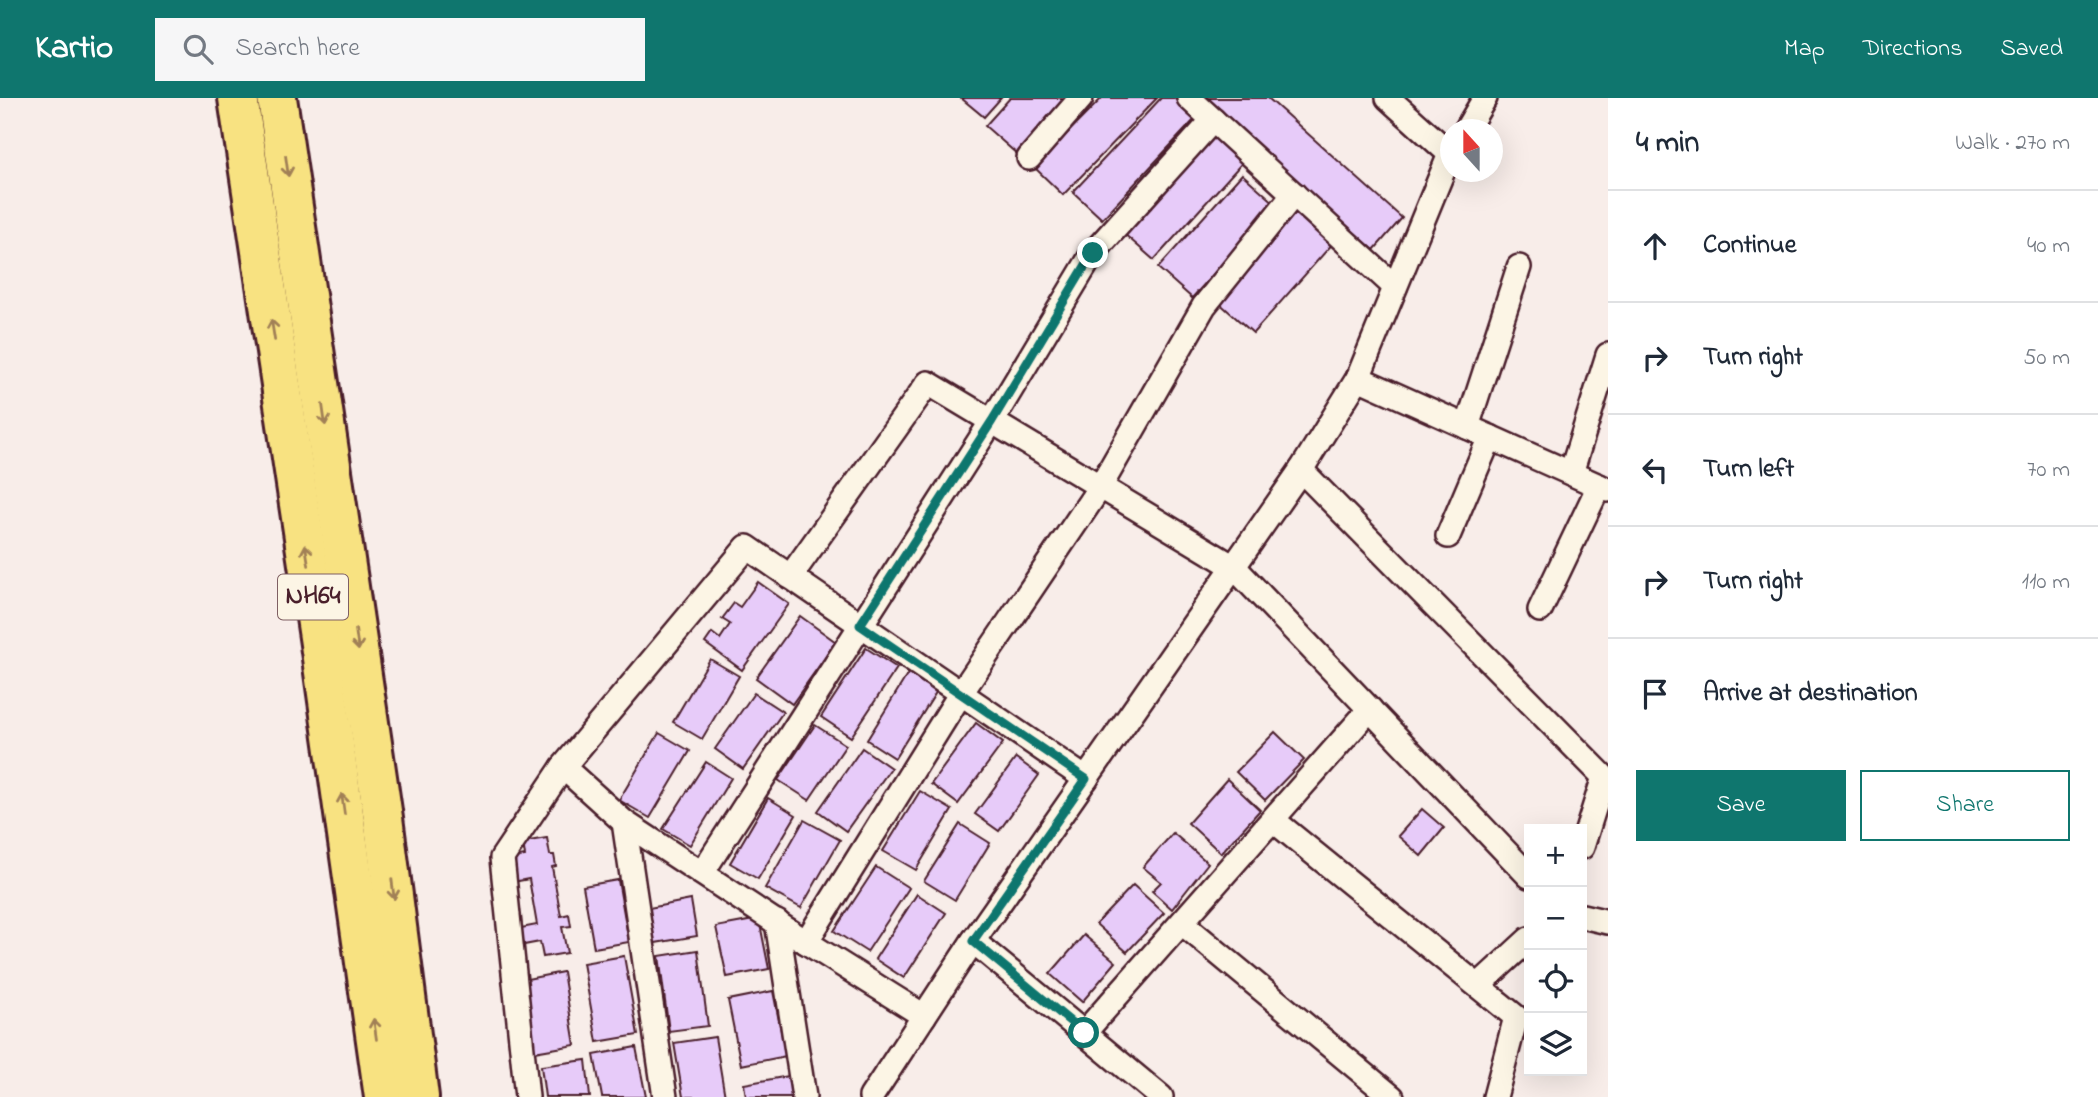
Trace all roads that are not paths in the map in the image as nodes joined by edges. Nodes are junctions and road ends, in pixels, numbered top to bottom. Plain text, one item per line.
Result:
1 (238, 98) edge
2 (277, 98) edge
3 (1081, 98) edge
4 (1189, 98) edge
5 (1388, 98) edge
6 (1485, 98) edge
7 (1473, 119) edge
8 (1213, 120) junction
9 (1440, 144) edge
10 (1029, 158) dead end
11 (1440, 180) edge
12 (1294, 194) junction
13 (1519, 267) dead end
14 (1395, 287) junction
15 (1608, 355) edge
16 (1358, 377) junction
17 (992, 421) junction
18 (1467, 427) junction
19 (1490, 437) junction
20 (1300, 470) junction
21 (1571, 473) junction
22 (1100, 487) junction
23 (1604, 488) edge
24 (1448, 536) dead end
25 (1234, 567) junction
26 (790, 577) junction
27 (1539, 610) dead end
28 (860, 625) junction
29 (961, 693) junction
30 (1370, 709) junction
31 (563, 766) junction
32 (1086, 779) junction
33 (1273, 820) junction
34 (624, 822) junction
35 (1587, 831) edge
36 (1524, 871) edge
37 (702, 873) junction
38 (1587, 917) edge
39 (778, 922) junction
40 (1608, 922) edge
41 (1182, 923) junction
42 (973, 941) junction
43 (806, 942) junction
44 (1524, 944) edge
45 (1479, 985) junction
46 (924, 1016) junction
47 (1084, 1033) junction
48 (384, 1097) edge
49 (419, 1097) edge
50 (527, 1097) edge
51 (665, 1097) edge
52 (804, 1097) edge
53 (871, 1097) edge
54 (1161, 1097) edge
55 (1392, 1097) edge
56 (1495, 1097) edge

48 -> 1 highway, NH64
2 -> 49 highway, NH64
3 - 10 street
4 - 8 street
5 - 9 street
6 - 7 street
8 - 12 street
8 - 17 street
11 - 14 street
12 - 14 street
12 - 22 street
13 - 18 street
14 - 16 street
15 - 21 street
16 - 18 street
16 - 20 street
17 - 22 street
17 - 26 street
17 - 28 street
18 - 19 street
19 - 21 street
19 - 24 street
20 - 25 street
20 - 35 street
21 - 23 street
22 - 25 street
22 - 29 street
23 - 27 street
25 - 30 street
25 - 32 street
26 - 28 street
26 - 31 street
28 - 29 street
28 - 37 street
29 - 32 street
29 - 43 street
30 - 33 street
30 - 36 street
31 - 34 street
31 - 50 street
32 - 42 street
33 - 41 street
33 - 45 street
34 - 37 street
34 - 51 street
37 - 39 street
38 - 40 street
39 - 43 street
39 - 52 street
41 - 47 street
41 - 55 street
42 - 46 street
42 - 47 street
43 - 46 street
44 - 45 street
45 - 56 street
46 - 53 street
47 - 54 street

